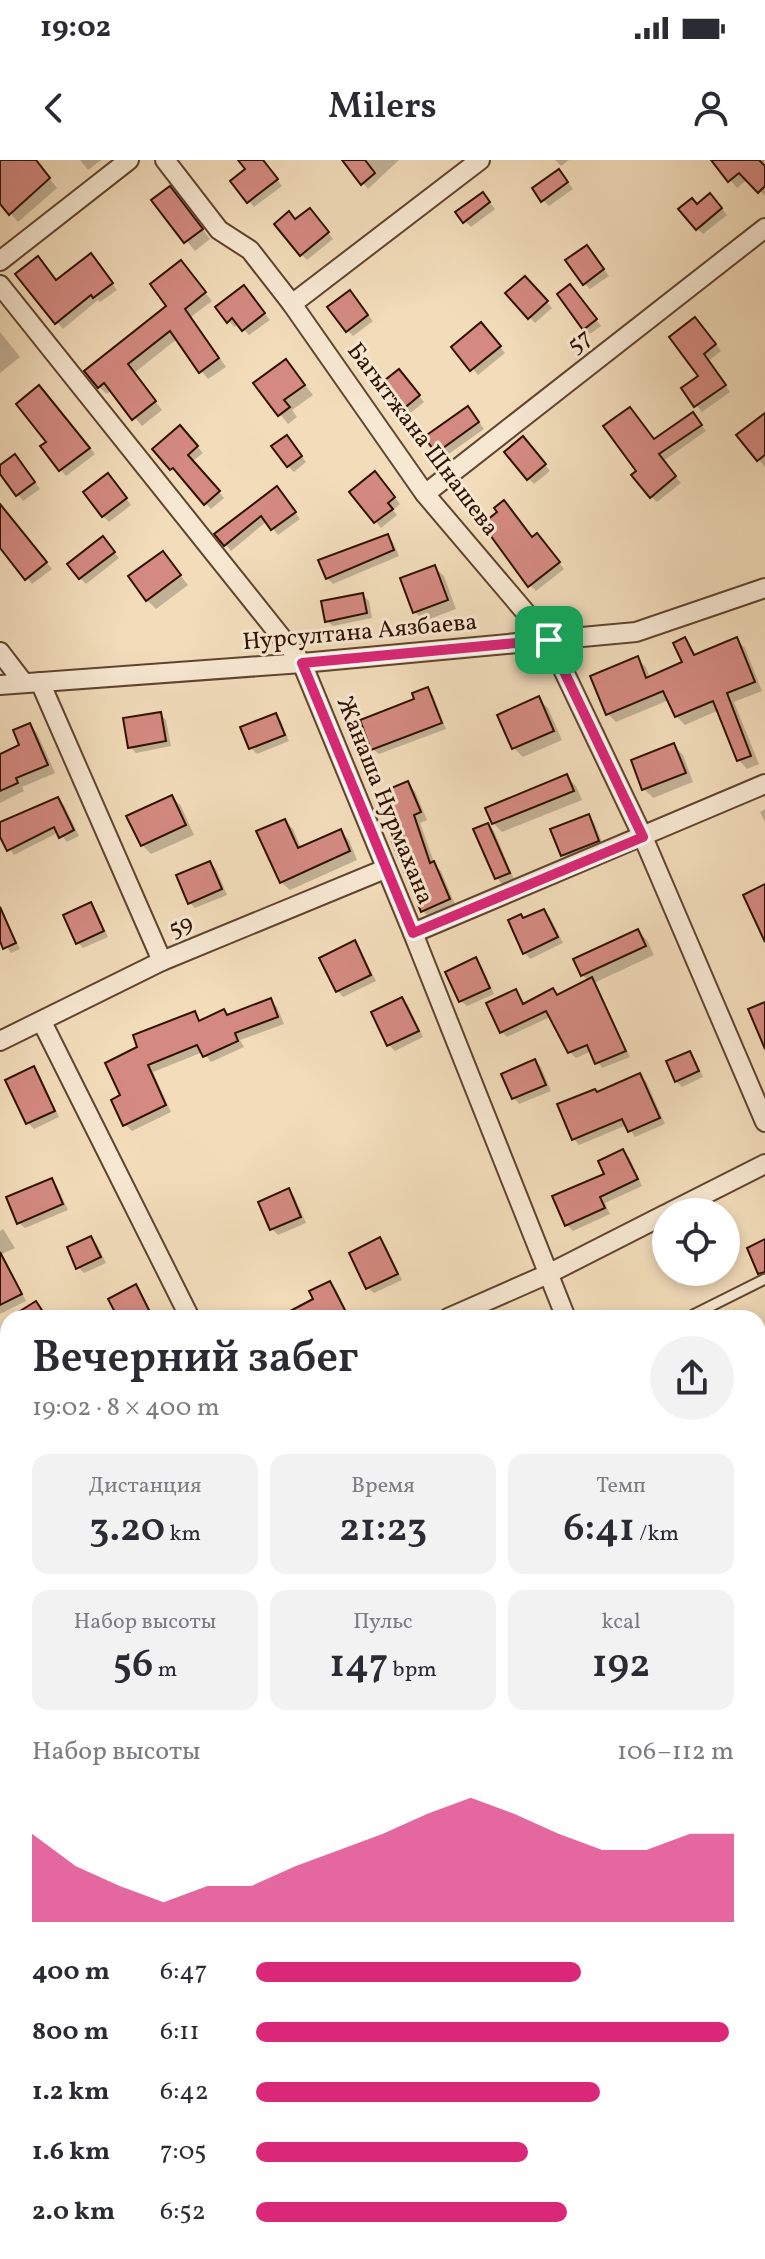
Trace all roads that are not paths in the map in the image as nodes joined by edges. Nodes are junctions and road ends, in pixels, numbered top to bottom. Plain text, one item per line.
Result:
1 (129, 160) edge
2 (165, 160) edge
3 (480, 160) edge
4 (765, 228) edge
5 (0, 261) edge
6 (0, 285) edge
7 (292, 304) junction
8 (425, 494) junction
9 (765, 588) edge
10 (549, 640) junction
11 (0, 652) edge
12 (302, 663) junction
13 (31, 682) junction
14 (0, 685) edge
15 (765, 784) edge
16 (643, 837) junction
17 (385, 869) junction
18 (413, 933) junction
19 (162, 961) junction
20 (42, 1022) junction
21 (0, 1041) edge
22 (765, 1122) edge
23 (765, 1164) edge
24 (698, 1198) edge
25 (652, 1221) edge
26 (548, 1274) junction
27 (765, 1279) edge
28 (186, 1310) edge
29 (466, 1310) edge
30 (563, 1310) edge
31 (703, 1310) edge

1 - 5 street
2 - 7 street, Багытжана Шнашева
3 - 7 street
4 - 8 street, 57
6 - 12 street, Жанаша Нурмахана
7 - 8 street, Багытжана Шнашева
8 - 10 street, Багытжана Шнашева
9 - 10 street, Нурсултана Аязбаева
10 - 12 street, Нурсултана Аязбаева
10 - 16 street, Багытжана Шнашева
11 - 13 street
12 - 13 street, Нурсултана Аязбаева
12 - 17 street, Жанаша Нурмахана
13 - 14 street, Нурсултана Аязбаева
13 - 19 street
15 - 16 street
16 - 18 street
16 - 22 street, Багытжана Шнашева
17 - 18 street, Жанаша Нурмахана
17 - 19 street, 59
18 - 26 street, Жанаша Нурмахана
19 - 20 street, 59
20 - 21 street, 59
20 - 28 street
23 - 24 street
25 - 26 street
26 - 29 street
26 - 30 street, Жанаша Нурмахана
27 - 31 lane

